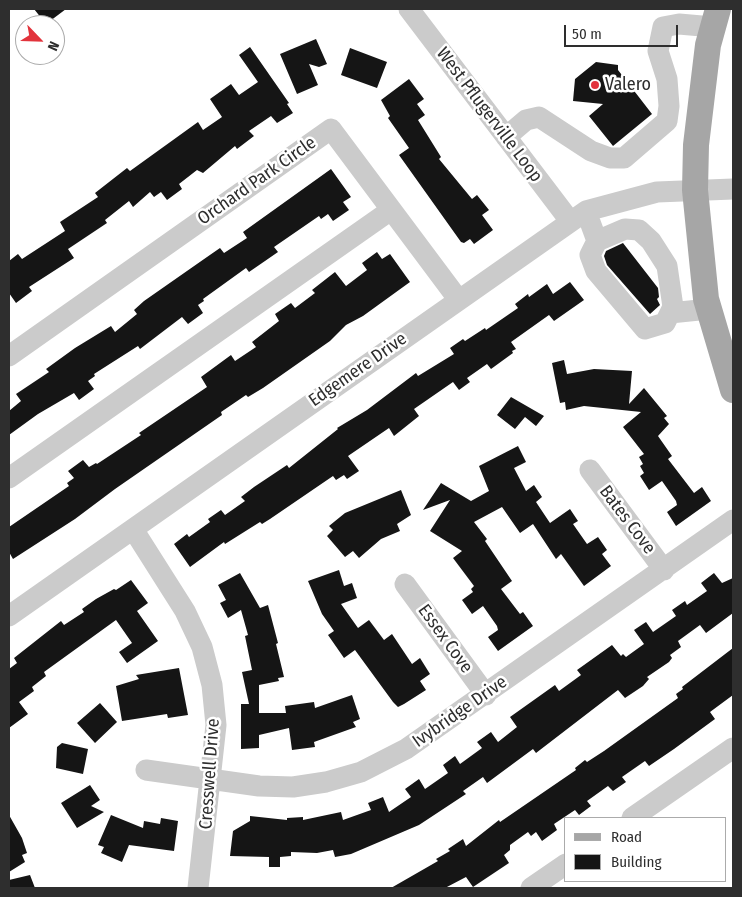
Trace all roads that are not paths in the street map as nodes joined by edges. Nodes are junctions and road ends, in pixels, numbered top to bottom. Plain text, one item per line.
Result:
1 (409, 9) edge
2 (716, 18) edge
3 (506, 137) junction
4 (733, 189) edge
5 (695, 190) junction
6 (391, 210) junction
7 (578, 216) junction
8 (597, 241) junction
9 (458, 299) junction
10 (709, 309) junction
11 (670, 313) junction
12 (9, 356) edge
13 (733, 390) edge
14 (590, 470) dead end
15 (9, 478) edge
16 (733, 520) edge
17 (133, 529) junction
18 (664, 570) junction
19 (405, 584) dead end
20 (9, 616) edge
21 (486, 695) junction
22 (733, 748) edge
23 (146, 770) dead end
24 (212, 779) junction
25 (633, 817) edge
26 (564, 865) edge
27 (198, 888) edge
28 (530, 888) edge

1 - 3 street, West Pflugerville Loop
2 - 3 street
2 - 5 main road
3 - 7 street, West Pflugerville Loop
4 - 5 street, Edgemere Drive
5 - 7 street, Edgemere Drive
5 - 10 main road
6 - 9 street, Orchard Park Circle
6 - 12 street, Orchard Park Circle
6 - 15 street
7 - 8 street, West Pflugerville Loop
7 - 9 street, Edgemere Drive
8 - 11 street
8 - 11 street
9 - 17 street, Edgemere Drive
10 - 11 street
10 - 13 main road
14 - 18 street, Bates Cove
16 - 18 street, Ivybridge Drive
17 - 20 street, Edgemere Drive
17 - 24 street, Cresswell Drive
18 - 21 street, Ivybridge Drive
19 - 21 street, Essex Cove
21 - 24 street, Ivybridge Drive
22 - 25 street
23 - 24 street, Ivybridge Drive
24 - 27 street, Cresswell Drive
26 - 28 street

